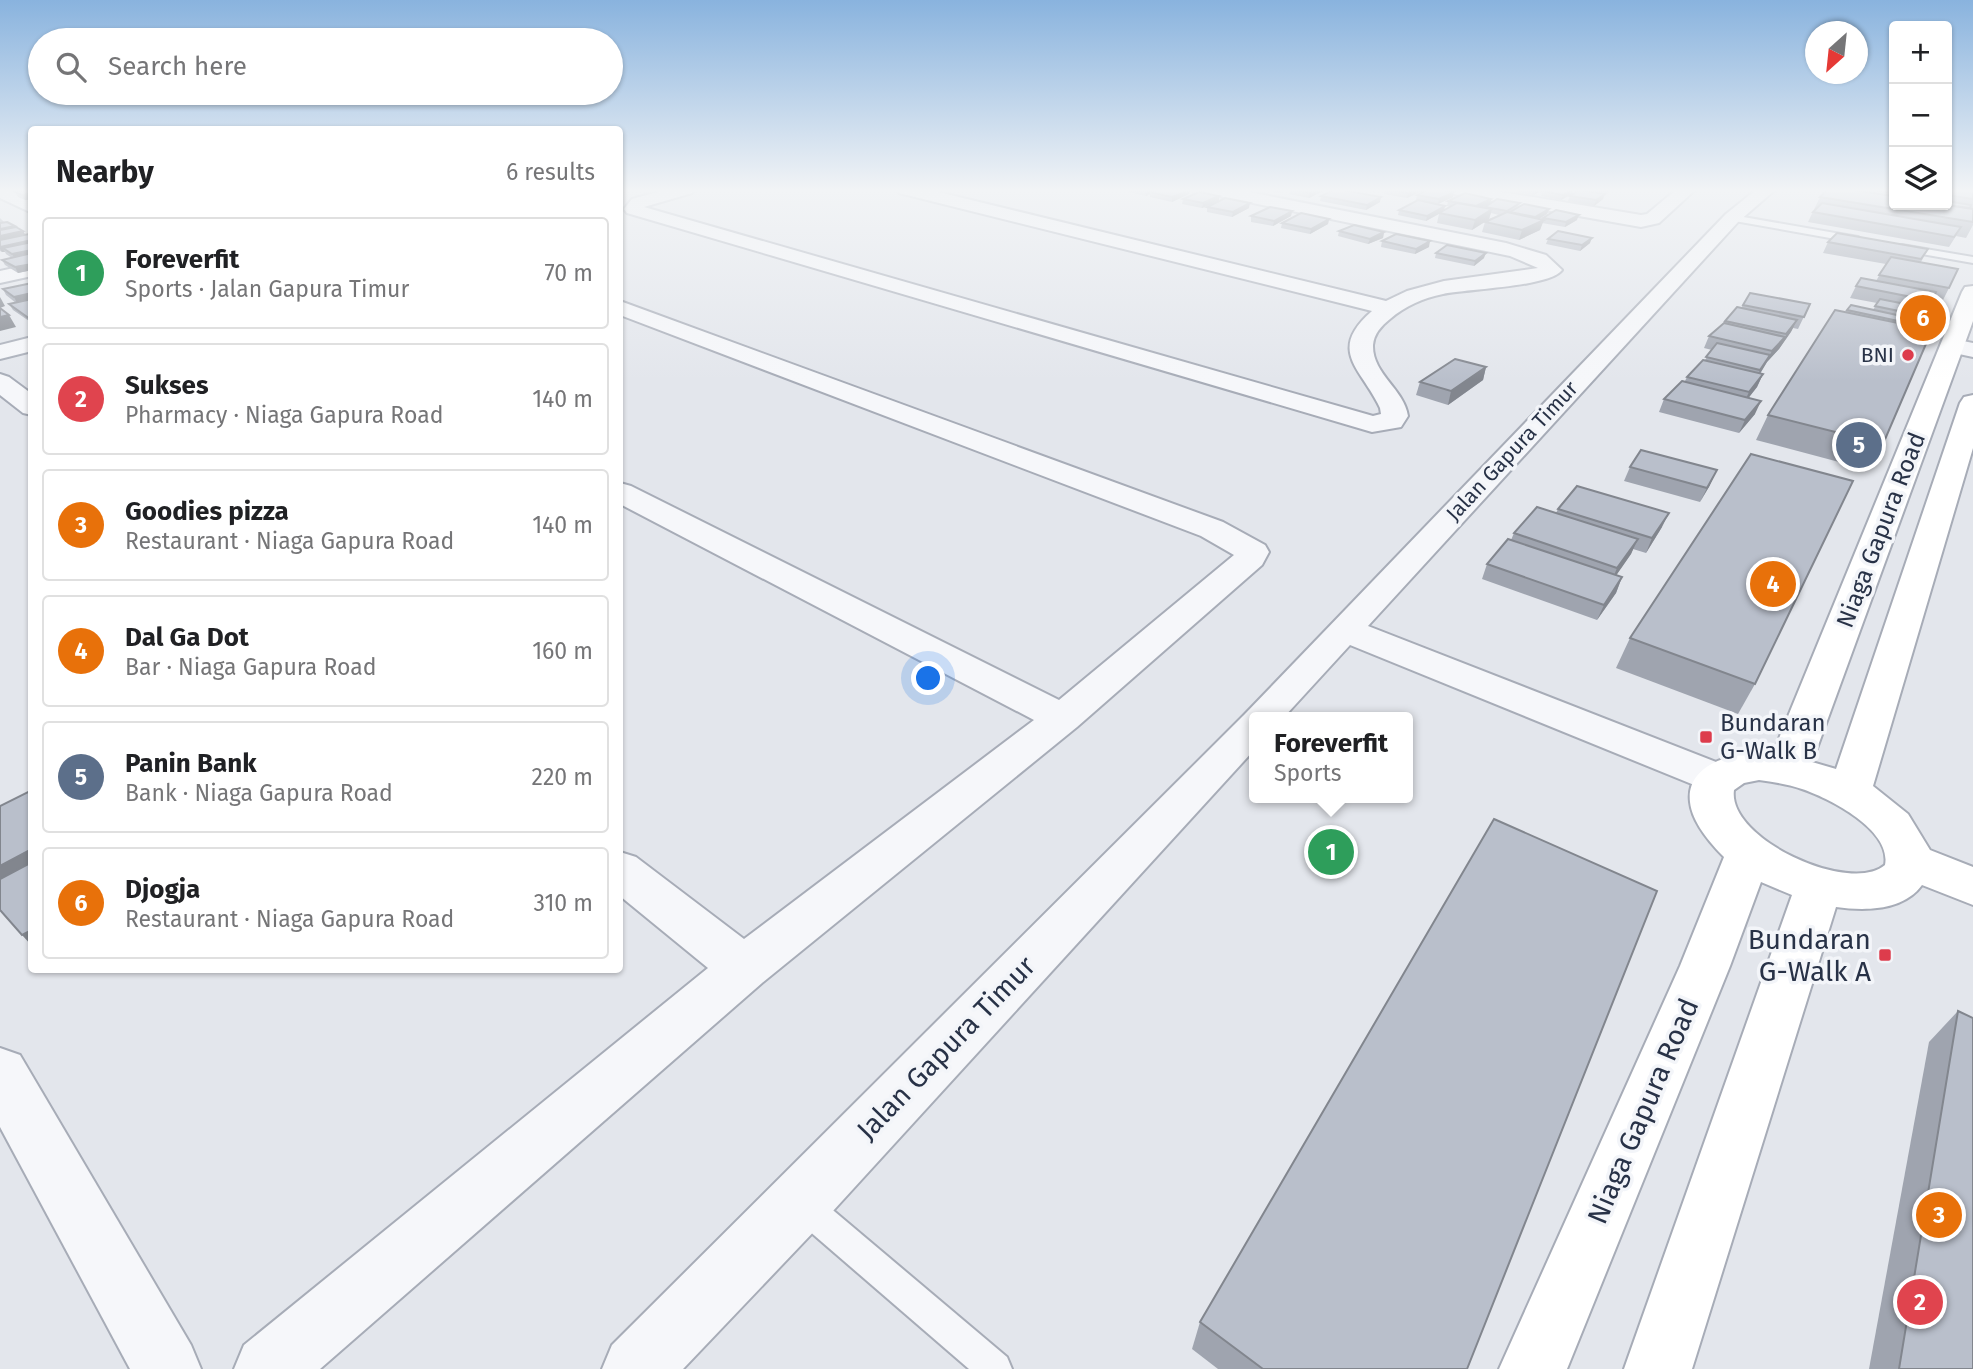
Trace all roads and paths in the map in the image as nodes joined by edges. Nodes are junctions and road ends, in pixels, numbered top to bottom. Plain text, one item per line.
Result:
1 (784, 253) edge
2 (1164, 253) edge
3 (1519, 253) edge
4 (1699, 253) edge
5 (1931, 253) edge
6 (1973, 260) edge
7 (28, 271) edge
8 (0, 277) edge
9 (1973, 292) edge
10 (1387, 308) junction
11 (623, 309) edge
12 (28, 330) edge
13 (0, 337) edge
14 (28, 345) edge
15 (1963, 348) edge
16 (0, 352) edge
17 (0, 382) edge
18 (1973, 403) edge
19 (28, 404) edge
20 (623, 494) edge
21 (1344, 630) junction
22 (1267, 712) edge
23 (1063, 718) junction
24 (1249, 730) edge
25 (1788, 769) junction
26 (1718, 779) junction
27 (1850, 792) junction
28 (1749, 852) junction
29 (1910, 861) junction
30 (623, 872) edge
31 (1819, 885) junction
32 (1973, 887) edge
33 (744, 968) junction
34 (0, 1073) edge
35 (800, 1202) junction
36 (167, 1369) edge
37 (268, 1369) edge
38 (636, 1369) edge
39 (995, 1369) edge
40 (1532, 1369) edge
41 (1658, 1369) edge

1 - 10 street
2 - 10 street
3 - 10 street
4 - 21 street, Jalan Gapura Timur
5 - 6 lane
7 - 8 street
9 - 15 street, Niaga Gapura Road
11 - 23 street
12 - 13 street
14 - 16 street
15 - 25 street, Niaga Gapura Road
17 - 19 street
18 - 27 street, Niaga Gapura Road
20 - 23 street
21 - 22 street, Jalan Gapura Timur
21 - 26 street
23 - 33 street
24 - 35 street, Jalan Gapura Timur
25 - 26 street
25 - 27 street
26 - 28 street
27 - 29 street
28 - 31 street
28 - 40 street, Niaga Gapura Road
29 - 31 street
29 - 32 street
30 - 33 street
31 - 41 street
33 - 37 street
34 - 36 street
35 - 38 street, Jalan Gapura Timur
35 - 39 lane

